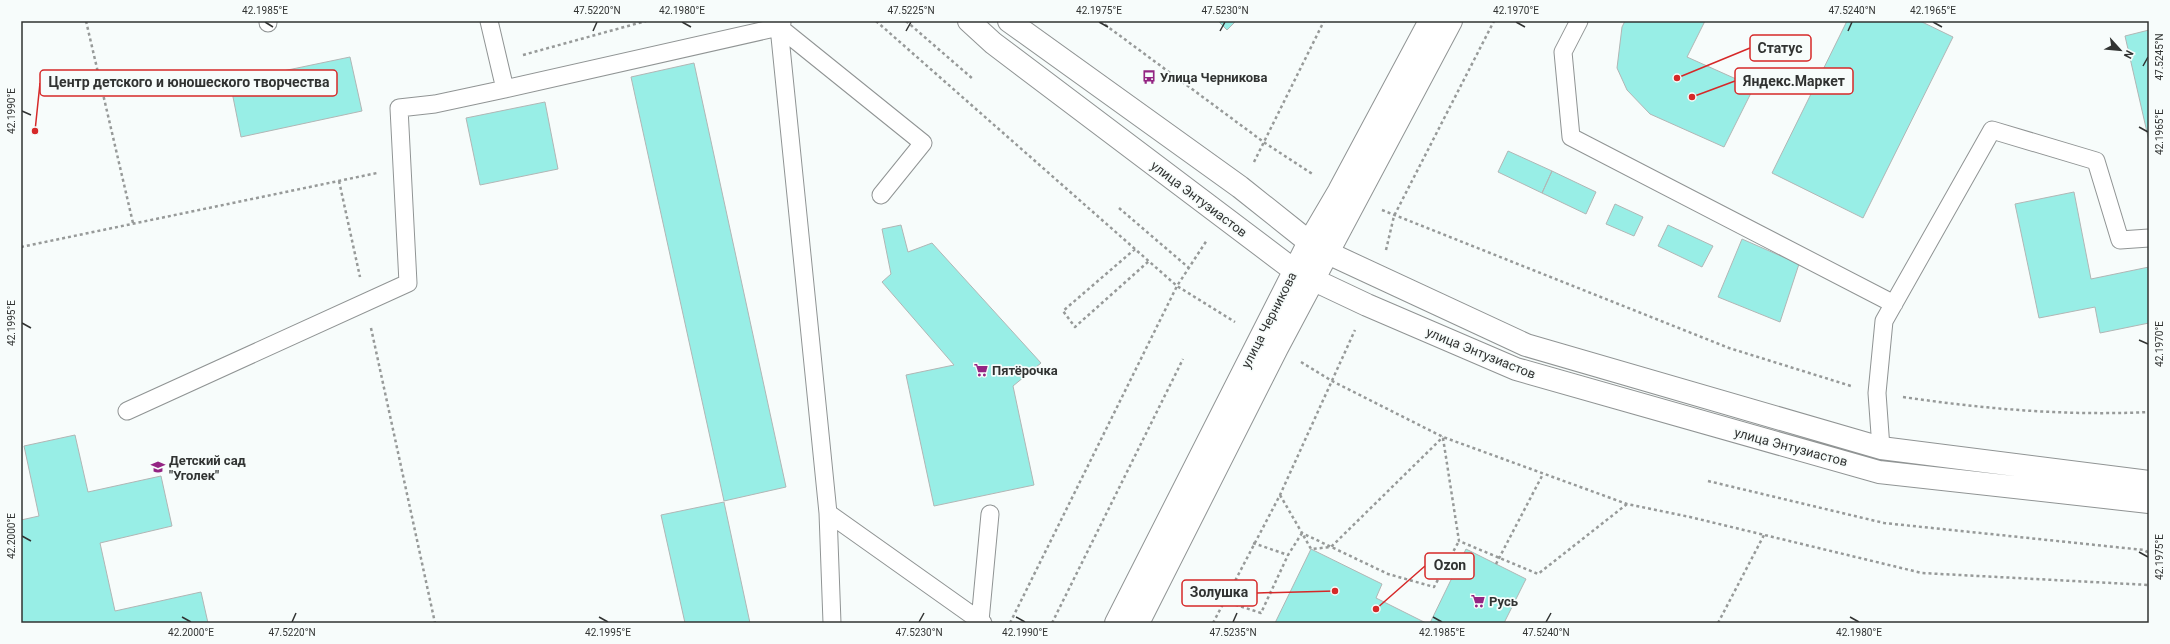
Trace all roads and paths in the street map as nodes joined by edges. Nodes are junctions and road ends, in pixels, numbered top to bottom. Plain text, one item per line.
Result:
1 (86, 21) edge
2 (489, 21) edge
3 (646, 21) edge
4 (876, 21) edge
5 (906, 21) edge
6 (969, 21) edge
7 (1009, 21) edge
8 (1100, 21) edge
9 (1324, 21) edge
10 (1430, 21) edge
11 (1451, 21) edge
12 (1494, 21) edge
13 (1578, 21) edge
14 (781, 24) edge
15 (498, 62) junction
16 (973, 79) dead end
17 (505, 89) junction
18 (1265, 143) junction
19 (402, 159) junction
20 (339, 181) junction
21 (1240, 187) junction
22 (881, 195) dead end
23 (1348, 195) junction
24 (1119, 208) dead end
25 (1222, 216) junction
26 (1394, 216) junction
27 (133, 223) junction
28 (2149, 238) edge
29 (1309, 242) junction
30 (21, 248) edge
31 (1135, 249) junction
32 (1328, 253) junction
33 (1149, 261) junction
34 (1188, 268) junction
35 (1304, 275) junction
36 (1380, 277) junction
37 (1177, 286) junction
38 (365, 302) junction
39 (1894, 304) junction
40 (1367, 305) junction
41 (1268, 343) junction
42 (1183, 359) dead end
43 (1332, 382) junction
44 (1877, 393) junction
45 (127, 411) dead end
46 (2149, 412) edge
47 (1443, 438) junction
48 (1881, 448) junction
49 (1543, 474) junction
50 (1708, 481) dead end
51 (2149, 482) edge
52 (1280, 494) junction
53 (2149, 502) edge
54 (1627, 504) junction
55 (828, 513) junction
56 (990, 514) dead end
57 (1302, 533) junction
58 (1764, 534) junction
59 (1459, 541) junction
60 (1253, 543) junction
61 (1331, 547) junction
62 (2149, 553) edge
63 (1288, 555) junction
64 (1498, 558) junction
65 (1496, 564) dead end
66 (2149, 585) edge
67 (1224, 601) junction
68 (981, 622) edge
69 (435, 623) edge
70 (832, 623) edge
71 (1010, 623) edge
72 (1052, 623) edge
73 (1116, 623) edge
74 (1138, 623) edge
75 (1213, 623) edge
76 (1718, 623) edge

1 - 27 path
2 - 15 lane
3 - 15 path
4 - 31 path
5 - 16 path
6 - 25 street, улица Энтузиастов
7 - 21 street
8 - 18 path
9 - 18 path
10 - 23 street, улица Черникова
11 - 23 street, улица Черникова
12 - 26 path
13 - 39 lane
14 - 17 lane
14 - 22 lane
14 - 55 lane
15 - 17 lane
17 - 19 lane
18 - 21 path
18 - 23 path
19 - 20 path
19 - 38 lane
20 - 27 path
20 - 38 path
21 - 29 street
23 - 26 path
23 - 29 street, улица Черникова
23 - 32 street, улица Черникова
24 - 34 path
25 - 34 path
25 - 35 street, улица Энтузиастов
26 - 36 path
26 - 44 path
27 - 30 path
28 - 39 lane
29 - 32 street
29 - 35 street, улица Черникова
31 - 33 path
31 - 33 path
32 - 35 street, улица Черникова
32 - 36 street
33 - 37 path
34 - 37 path
35 - 40 street, улица Энтузиастов
35 - 41 street, улица Черникова
36 - 48 street
37 - 41 path
37 - 71 path
38 - 45 lane
38 - 69 path
39 - 44 lane
40 - 43 path
40 - 53 street, улица Энтузиастов
41 - 43 path
41 - 73 street, улица Черникова
41 - 74 street, улица Черникова
42 - 72 path
43 - 47 path
43 - 52 path
44 - 46 path
44 - 48 lane
47 - 49 path
47 - 59 path
47 - 61 path
48 - 51 street
49 - 54 path
49 - 64 path
50 - 62 path
52 - 57 path
52 - 60 path
54 - 58 path
54 - 64 path
55 - 68 lane
55 - 70 lane
56 - 68 lane
57 - 61 path
57 - 61 path
57 - 63 path
58 - 66 path
58 - 76 path
59 - 61 path
59 - 64 path
60 - 63 path
60 - 67 path
63 - 67 path
64 - 65 path
67 - 75 path

